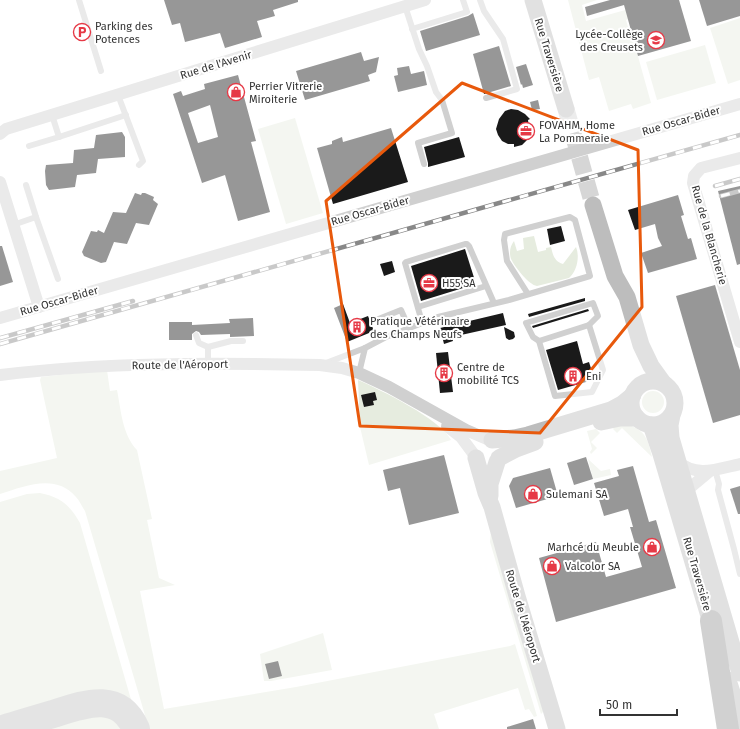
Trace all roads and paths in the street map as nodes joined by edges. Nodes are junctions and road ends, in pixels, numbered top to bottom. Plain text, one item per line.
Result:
1 (79, 0) edge
2 (425, 0) edge
3 (463, 0) edge
4 (480, 0) edge
5 (533, 0) edge
6 (405, 6) junction
7 (412, 29) junction
8 (101, 71) dead end
9 (118, 95) junction
10 (486, 98) dead end
11 (740, 104) edge
12 (566, 109) tunnel mouth
13 (52, 115) junction
14 (126, 115) junction
15 (2, 130) edge
16 (59, 137) junction
17 (29, 146) dead end
18 (740, 158) edge
19 (424, 164) dead end
20 (139, 165) dead end
21 (0, 182) edge
22 (26, 185) dead end
23 (593, 205) tunnel mouth
24 (36, 217) junction
25 (13, 225) junction
26 (615, 276) junction
27 (58, 279) dead end
28 (486, 286) junction
29 (528, 294) junction
30 (494, 303) junction
31 (39, 307) junction
32 (418, 307) junction
33 (0, 318) edge
34 (376, 320) dead end
35 (422, 322) junction
36 (589, 325) junction
37 (410, 328) junction
38 (196, 335) dead end
39 (243, 341) dead end
40 (539, 341) junction
41 (740, 342) edge
42 (208, 347) junction
43 (365, 348) junction
44 (208, 364) junction
45 (320, 365) junction
46 (358, 373) junction
47 (0, 375) edge
48 (664, 384) junction
49 (636, 391) junction
50 (425, 407) junction
51 (672, 415) junction
52 (644, 421) junction
53 (489, 440) junction
54 (475, 457) junction
55 (498, 460) junction
56 (677, 461) junction
57 (740, 464) edge
58 (712, 471) junction
59 (686, 491) junction
60 (490, 503) junction
61 (740, 574) edge
62 (711, 621) junction
63 (740, 673) edge
64 (740, 724) edge
65 (557, 729) edge
66 (728, 729) edge

1 - 8 lane
2 - 6 street, Rue de l'Avenir
3 - 7 lane
4 - 10 lane
5 - 12 main road, Rue Traversière
6 - 7 lane
6 - 9 street, Rue de l'Avenir
7 - 19 lane
9 - 13 street, Rue de l'Avenir
9 - 14 lane
11 - 31 street, Rue Oscar-Bider
13 - 15 street, Rue de l'Avenir
13 - 16 lane
14 - 16 lane
14 - 20 lane
16 - 17 lane
18 - 41 street, Rue de la Blancherie
21 - 25 street
22 - 24 lane
23 - 26 main road
24 - 25 lane
24 - 27 lane
25 - 31 street
26 - 48 main road
26 - 49 main road
28 - 30 lane
28 - 32 lane
28 - 32 lane
29 - 29 lane
29 - 30 lane
30 - 35 lane
31 - 33 street, Rue Oscar-Bider
32 - 35 lane
34 - 37 lane
35 - 37 lane
36 - 40 lane
36 - 40 lane
36 - 40 lane
37 - 43 lane
38 - 42 lane
39 - 42 lane
42 - 44 lane
43 - 45 lane
43 - 46 lane
44 - 45 street, Route de l'Aéroport
44 - 47 street, Route de l'Aéroport
45 - 46 street, Route de l'Aéroport
46 - 50 street, Route de l'Aéroport
48 - 49 main road
48 - 51 main road
49 - 52 main road
49 - 53 main road
50 - 53 street, Route de l'Aéroport
50 - 54 street, Route de l'Aéroport
51 - 52 main road
51 - 56 main road, Rue Traversière
52 - 55 main road
52 - 62 main road, Rue Traversière
53 - 54 main road
53 - 55 main road
54 - 55 main road
54 - 60 main road, Route de l'Aéroport
55 - 60 main road, Route de l'Aéroport
56 - 58 street
56 - 59 main road, Rue Traversière
57 - 58 street
58 - 59 street
58 - 61 lane
59 - 63 main road, Rue Traversière
60 - 65 main road, Route de l'Aéroport
62 - 64 main road, Rue Traversière
62 - 66 highway

